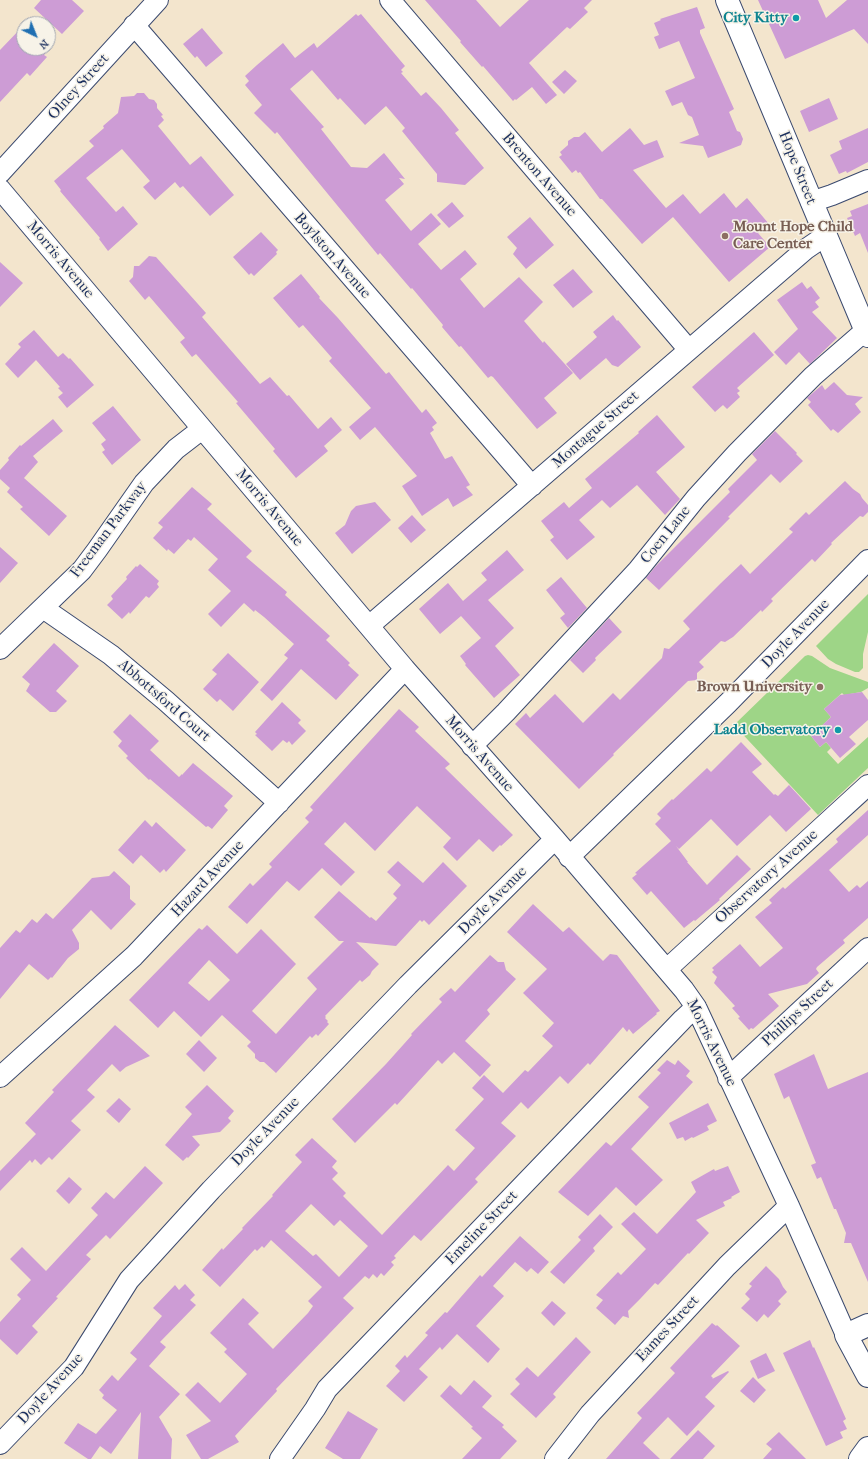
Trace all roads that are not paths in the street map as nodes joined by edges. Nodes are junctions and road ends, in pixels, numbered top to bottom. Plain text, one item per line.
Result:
1 (158, 0) edge
2 (390, 0) edge
3 (727, 0) edge
4 (134, 26) junction
5 (0, 173) edge
6 (868, 180) edge
7 (0, 189) edge
8 (811, 202) junction
9 (825, 236) junction
10 (867, 333) edge
11 (689, 350) junction
12 (202, 429) junction
13 (532, 486) junction
14 (868, 560) edge
15 (43, 608) junction
16 (369, 626) junction
17 (0, 649) edge
18 (405, 668) junction
19 (472, 746) junction
20 (868, 785) edge
21 (279, 803) junction
22 (555, 839) junction
23 (569, 857) junction
24 (868, 948) edge
25 (667, 970) junction
26 (696, 1007) junction
27 (0, 1077) edge
28 (728, 1078) junction
29 (789, 1206) junction
30 (868, 1325) edge
31 (846, 1335) junction
32 (868, 1376) edge
33 (0, 1444) edge
34 (868, 1448) edge
35 (0, 1455) edge
36 (6, 1459) edge
37 (280, 1459) edge
38 (555, 1459) edge
39 (860, 1459) edge

1 - 4 street, Olney Street
2 - 11 street, Brenton Avenue
3 - 8 main road, Hope Street
4 - 5 street, Olney Street
4 - 13 street, Boylston Avenue
6 - 8 street
7 - 12 street, Morris Avenue
8 - 9 main road, Hope Street
9 - 10 main road, Hope Street
9 - 11 street, Montague Street
10 - 19 street, Coen Lane
11 - 13 street, Montague Street
12 - 15 street, Freeman Parkway
12 - 16 street, Morris Avenue
13 - 16 street, Montague Street
14 - 23 street, Doyle Avenue
15 - 17 street, Freeman Parkway
15 - 21 street, Abbottsford Court
16 - 18 street, Morris Avenue
18 - 19 street, Morris Avenue
18 - 21 street, Hazard Avenue
19 - 22 street, Morris Avenue
20 - 25 street, Observatory Avenue
21 - 27 street, Hazard Avenue
22 - 23 street, Morris Avenue
22 - 33 street, Doyle Avenue
23 - 25 street, Morris Avenue
24 - 28 street, Phillips Street
25 - 26 street, Morris Avenue
26 - 28 street, Morris Avenue
26 - 37 street, Emeline Street
28 - 29 street, Morris Avenue
29 - 31 street, Morris Avenue
29 - 38 street, Eames Street
30 - 31 main road
31 - 32 main road, Morris Avenue
34 - 39 main road
35 - 36 street

